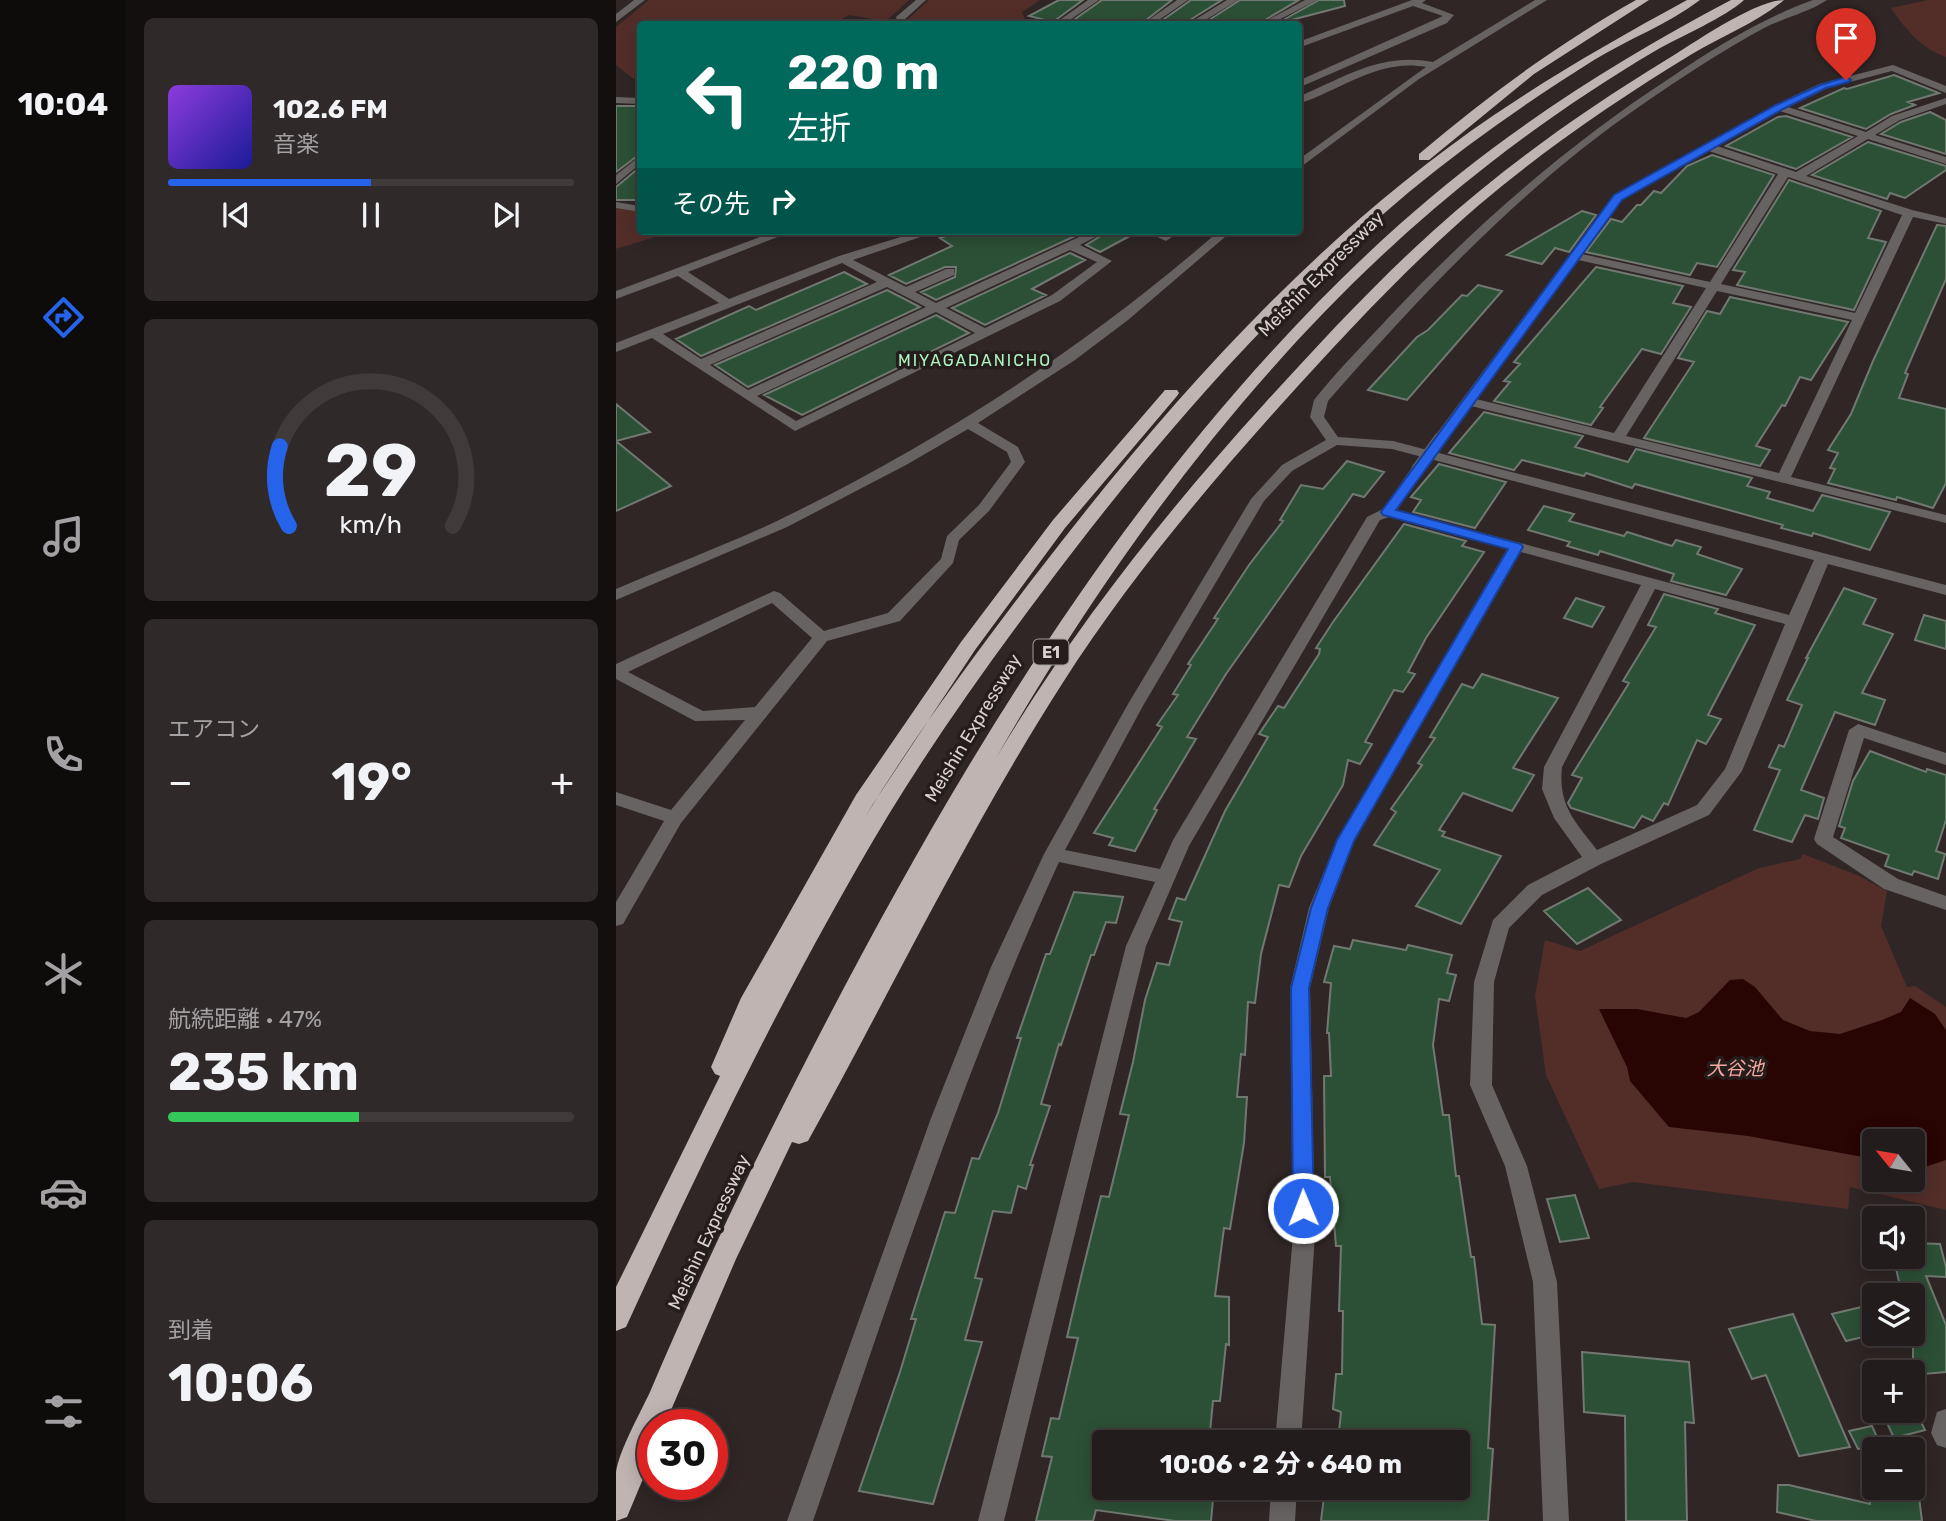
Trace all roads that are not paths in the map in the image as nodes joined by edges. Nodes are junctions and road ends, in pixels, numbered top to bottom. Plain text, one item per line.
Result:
1 (640, 0) edge
2 (921, 0) edge
3 (1094, 0) edge
4 (1183, 0) edge
5 (1233, 0) edge
6 (1312, 0) edge
7 (1542, 0) edge
8 (1644, 0) edge
9 (1695, 0) edge
10 (1739, 0) edge
11 (1779, 0) edge
12 (1822, 0) edge
13 (1417, 1) edge
14 (616, 19) edge
15 (900, 21) edge
16 (1062, 21) edge
17 (1152, 21) edge
18 (1198, 21) edge
19 (1271, 21) edge
20 (1302, 44) edge
21 (1433, 65) junction
22 (1302, 83) edge
23 (1946, 90) edge
24 (1302, 98) edge
25 (616, 100) edge
26 (637, 101) edge
27 (1946, 101) edge
28 (1779, 107) junction
29 (1866, 135) junction
30 (1708, 147) junction
31 (1946, 160) edge
32 (637, 162) edge
33 (1302, 163) edge
34 (1791, 174) junction
35 (616, 181) edge
36 (616, 205) edge
37 (637, 208) edge
38 (1909, 213) junction
39 (1946, 221) edge
40 (776, 235) edge
41 (920, 235) edge
42 (1093, 235) edge
43 (1161, 235) edge
44 (1221, 235) edge
45 (1166, 237) dead end
46 (1071, 246) junction
47 (1575, 256) junction
48 (843, 260) junction
49 (678, 271) junction
50 (950, 272) dead end
51 (887, 282) junction
52 (1712, 286) junction
53 (905, 292) junction
54 (616, 295) edge
55 (729, 304) junction
56 (936, 308) junction
57 (1859, 318) junction
58 (985, 333) junction
59 (654, 334) junction
60 (616, 348) edge
61 (701, 365) junction
62 (747, 395) junction
63 (1468, 401) junction
64 (970, 424) junction
65 (1618, 438) junction
66 (1334, 441) junction
67 (1783, 478) junction
68 (1388, 512) junction
69 (1946, 519) edge
70 (1516, 547) junction
71 (1823, 557) junction
72 (1650, 583) junction
73 (1946, 590) edge
74 (616, 595) edge
75 (1794, 621) junction
76 (821, 637) junction
77 (616, 672) edge
78 (758, 713) junction
79 (1946, 759) edge
80 (616, 798) edge
81 (675, 818) junction
82 (1053, 854) junction
83 (1594, 859) junction
84 (1166, 877) junction
85 (1946, 903) edge
86 (616, 919) edge
87 (653, 1237) junction
88 (704, 1300) junction
89 (616, 1318) edge
90 (1946, 1421) edge
91 (1289, 1430) edge
92 (1946, 1436) edge
93 (1283, 1500) edge
94 (616, 1506) edge
95 (800, 1521) edge
96 (990, 1521) edge
97 (1282, 1521) edge
98 (1556, 1521) edge

1 - 14 street
2 - 15 street
3 - 16 street
4 - 17 street
5 - 18 street
6 - 19 street
7 - 21 street
8 - 87 highway
9 - 87 highway, Meishin Expressway
10 - 88 highway, Meishin Expressway / E1
11 - 88 highway
12 - 66 street
13 - 20 street
13 - 22 street
21 - 24 street
21 - 33 street
23 - 28 street
25 - 26 street
27 - 29 street
28 - 29 street
28 - 30 street
29 - 31 street
29 - 34 street
30 - 34 street
30 - 47 street
32 - 35 street
34 - 38 street
34 - 52 street
36 - 37 street
38 - 39 street
38 - 57 street
40 - 49 street
41 - 48 street
42 - 46 street
43 - 45 street
44 - 64 street
46 - 56 street
46 - 58 street
47 - 52 street
47 - 63 street
48 - 51 street
48 - 55 street
49 - 54 street
49 - 55 street
50 - 53 street
51 - 53 street
51 - 61 street
52 - 57 street
52 - 65 street
53 - 56 street
55 - 59 street
56 - 58 street
56 - 62 street
57 - 67 street
58 - 62 street
59 - 60 street
59 - 61 street
61 - 62 street
63 - 65 street
63 - 68 street, bridge
64 - 74 street
64 - 76 street
65 - 67 street
66 - 71 street
66 - 82 street
67 - 69 street
68 - 70 street
68 - 84 street
70 - 72 street
70 - 91 street
71 - 73 street
71 - 75 street
72 - 75 street
72 - 83 street
75 - 83 street
76 - 77 street
76 - 78 street
77 - 78 street
78 - 81 street
79 - 85 street
80 - 81 street
81 - 86 street
82 - 84 street
82 - 95 street
83 - 98 street
84 - 96 street
87 - 89 highway, Meishin Expressway
88 - 94 highway, Meishin Expressway / E1
90 - 92 street
93 - 97 street

